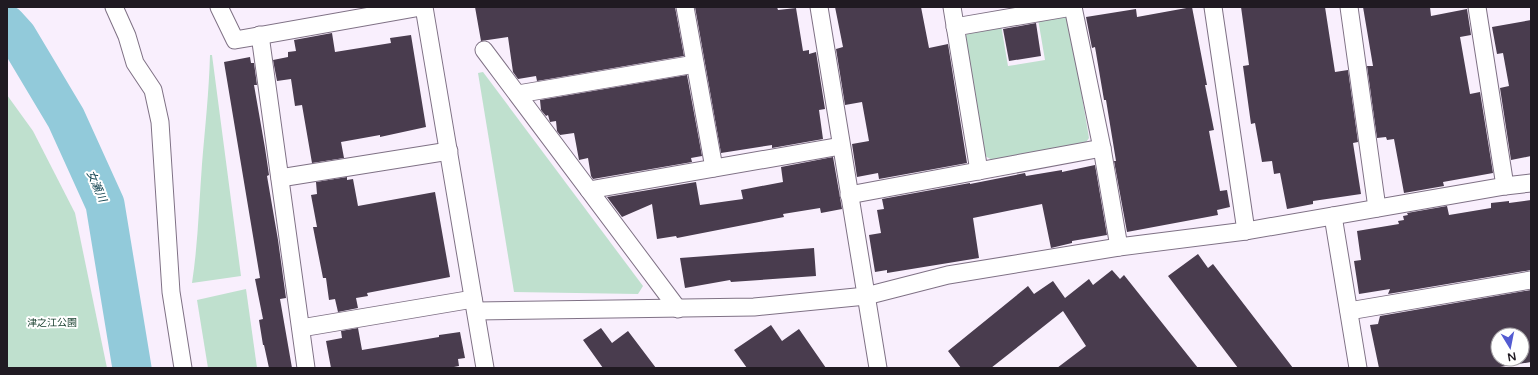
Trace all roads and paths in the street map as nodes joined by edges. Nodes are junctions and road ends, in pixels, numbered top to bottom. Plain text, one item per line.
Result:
1 (114, 7) edge
2 (219, 7) edge
3 (422, 7) edge
4 (685, 7) edge
5 (819, 7) edge
6 (952, 7) edge
7 (1073, 7) edge
8 (1213, 7) edge
9 (1349, 7) edge
10 (1477, 7) edge
11 (368, 12) edge
12 (955, 27) junction
13 (260, 35) junction
14 (484, 50) dead end
15 (695, 64) junction
16 (518, 94) junction
17 (841, 146) junction
18 (1102, 148) junction
19 (449, 151) junction
20 (714, 168) junction
21 (979, 171) junction
22 (280, 178) junction
23 (1531, 183) edge
24 (1505, 186) junction
25 (589, 190) junction
26 (849, 195) junction
27 (1377, 208) junction
28 (1333, 216) junction
29 (1246, 231) junction
30 (1119, 246) junction
31 (1531, 280) edge
32 (866, 296) junction
33 (474, 305) junction
34 (678, 309) junction
35 (1349, 311) junction
36 (301, 328) junction
37 (184, 368) edge
38 (306, 368) edge
39 (485, 368) edge
40 (878, 368) edge
41 (1358, 368) edge

1 - 37 street
2 - 13 street
3 - 11 street
3 - 19 street
4 - 15 street
5 - 17 street
6 - 12 street
7 - 12 street
7 - 18 street
8 - 29 street
9 - 27 street
10 - 24 street
11 - 13 street
12 - 21 street
13 - 22 street
14 - 16 street
15 - 16 street
15 - 20 street
16 - 25 street
17 - 20 street
17 - 26 street
18 - 21 street
18 - 30 street
19 - 22 street
19 - 33 street
20 - 25 street
21 - 26 street
22 - 36 street
23 - 24 street
24 - 27 street
25 - 34 street
26 - 32 street
27 - 28 street
28 - 29 street
28 - 35 street
29 - 30 street
30 - 32 street
31 - 35 street
32 - 34 street
32 - 40 street
33 - 34 street
33 - 36 street
33 - 39 street
35 - 41 street
36 - 38 street

